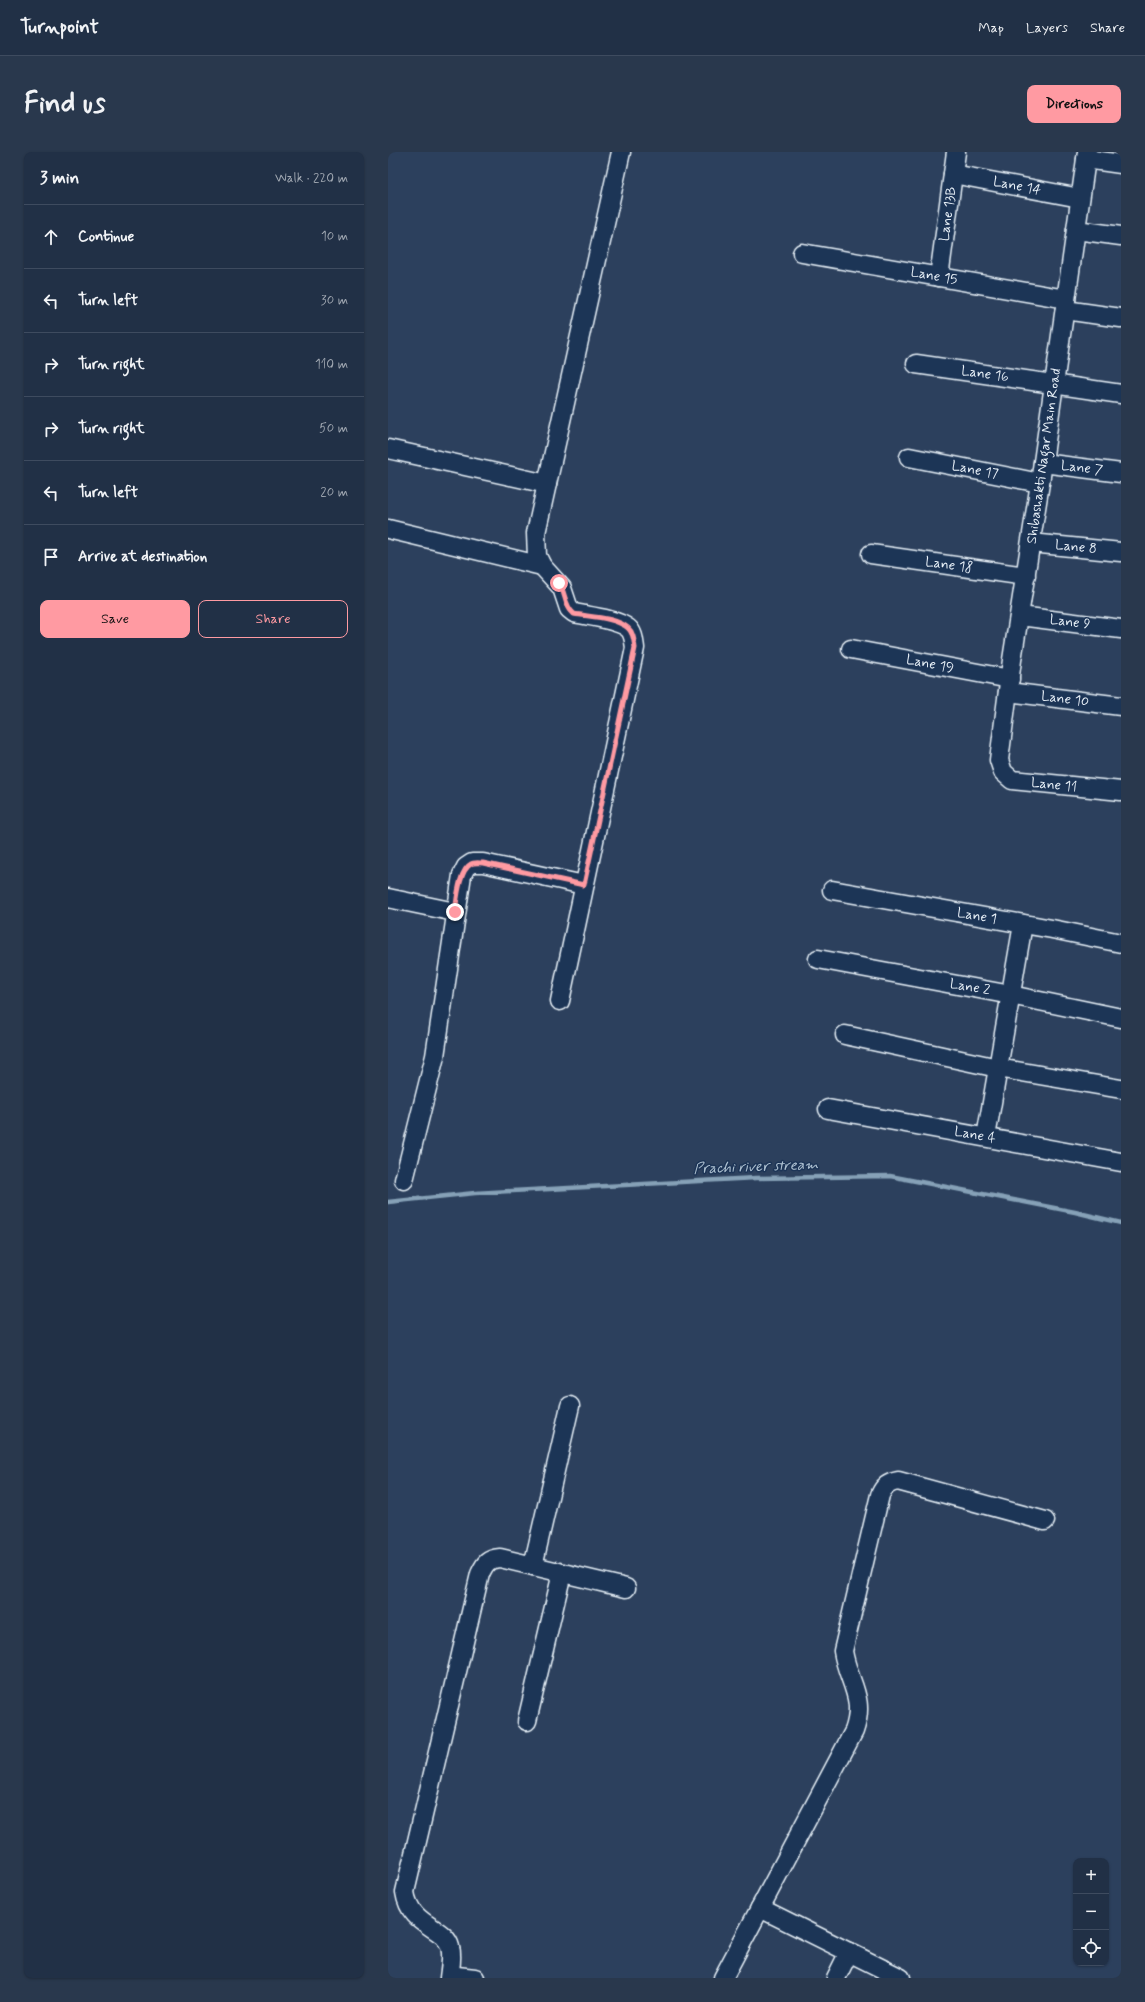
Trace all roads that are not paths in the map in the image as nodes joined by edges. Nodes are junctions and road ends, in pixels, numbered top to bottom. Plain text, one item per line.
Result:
1 (621, 152) edge
2 (956, 152) edge
3 (1087, 156) edge
4 (1121, 164) edge
5 (953, 174) junction
6 (1080, 198) junction
7 (1076, 230) junction
8 (1121, 236) edge
9 (802, 253) dead end
10 (939, 277) junction
11 (1066, 305) junction
12 (1121, 318) edge
13 (916, 364) dead end
14 (1055, 384) junction
15 (1121, 394) edge
16 (388, 449) edge
17 (909, 457) dead end
18 (1043, 463) junction
19 (1121, 473) edge
20 (1040, 483) junction
21 (547, 484) junction
22 (388, 529) edge
23 (1032, 543) junction
24 (1121, 552) edge
25 (871, 554) dead end
26 (542, 566) junction
27 (1026, 576) junction
28 (1020, 616) junction
29 (1121, 629) edge
30 (851, 649) dead end
31 (1009, 685) junction
32 (1121, 706) edge
33 (999, 760) joint
34 (1121, 791) edge
35 (584, 885) junction
36 (832, 890) dead end
37 (388, 898) edge
38 (455, 912) junction
39 (1023, 924) junction
40 (1121, 943) edge
41 (818, 959) dead end
42 (1011, 994) junction
43 (560, 1001) dead end
44 (1121, 1018) edge
45 (845, 1035) dead end
46 (998, 1068) junction
47 (1121, 1089) edge
48 (828, 1109) dead end
49 (986, 1137) junction
50 (1121, 1162) edge
51 (404, 1180) dead end
52 (570, 1406) dead end
53 (1045, 1521) dead end
54 (533, 1566) junction
55 (562, 1573) junction
56 (626, 1588) dead end
57 (527, 1721) dead end
58 (760, 1908) junction
59 (849, 1952) junction
60 (449, 1978) edge
61 (452, 1978) edge
62 (474, 1978) edge
63 (722, 1978) edge
64 (836, 1978) edge
65 (901, 1978) edge

1 - 21 street
2 - 5 street, Lane 13B
3 - 4 street
3 - 6 street, Shibashakti Nagar Main Road
5 - 6 street, Lane 14
5 - 10 street, Lane 13B
6 - 7 street, Shibashakti Nagar Main Road
7 - 8 street
7 - 11 street, Shibashakti Nagar Main Road
9 - 10 street, Lane 15
10 - 11 street, Lane 15
11 - 12 street, Lane 15
11 - 14 street, Shibashakti Nagar Main Road
13 - 14 street, Lane 16
14 - 15 street, Lane 16
14 - 18 street, Shibashakti Nagar Main Road
16 - 21 street
17 - 20 street, Lane 17
18 - 19 street, Lane 7
18 - 20 street, Shibashakti Nagar Main Road
20 - 23 street, Shibashakti Nagar Main Road
21 - 26 street
22 - 26 street
23 - 24 street, Lane 8
23 - 27 street, Shibashakti Nagar Main Road
25 - 27 street, Lane 18
26 - 35 street
27 - 28 street, Shibashakti Nagar Main Road
28 - 29 street, Lane 9
28 - 31 street, Shibashakti Nagar Main Road
30 - 31 street, Lane 19
31 - 32 street, Lane 10
31 - 33 street, Shibashakti Nagar Main Road
33 - 34 street, Lane 11
35 - 38 street
35 - 43 street
36 - 39 street, Lane 1
37 - 38 street
38 - 51 street
39 - 40 street, Lane 1
39 - 42 street
41 - 42 street, Lane 2
42 - 44 street, Lane 2
42 - 46 street
45 - 46 street
46 - 47 street
46 - 49 street
48 - 49 street, Lane 4
49 - 50 street, Lane 4
52 - 54 street
53 - 58 street
54 - 55 street
54 - 60 street
55 - 56 street
55 - 57 street
58 - 59 street
58 - 63 street
59 - 64 street
59 - 65 street
61 - 62 street

